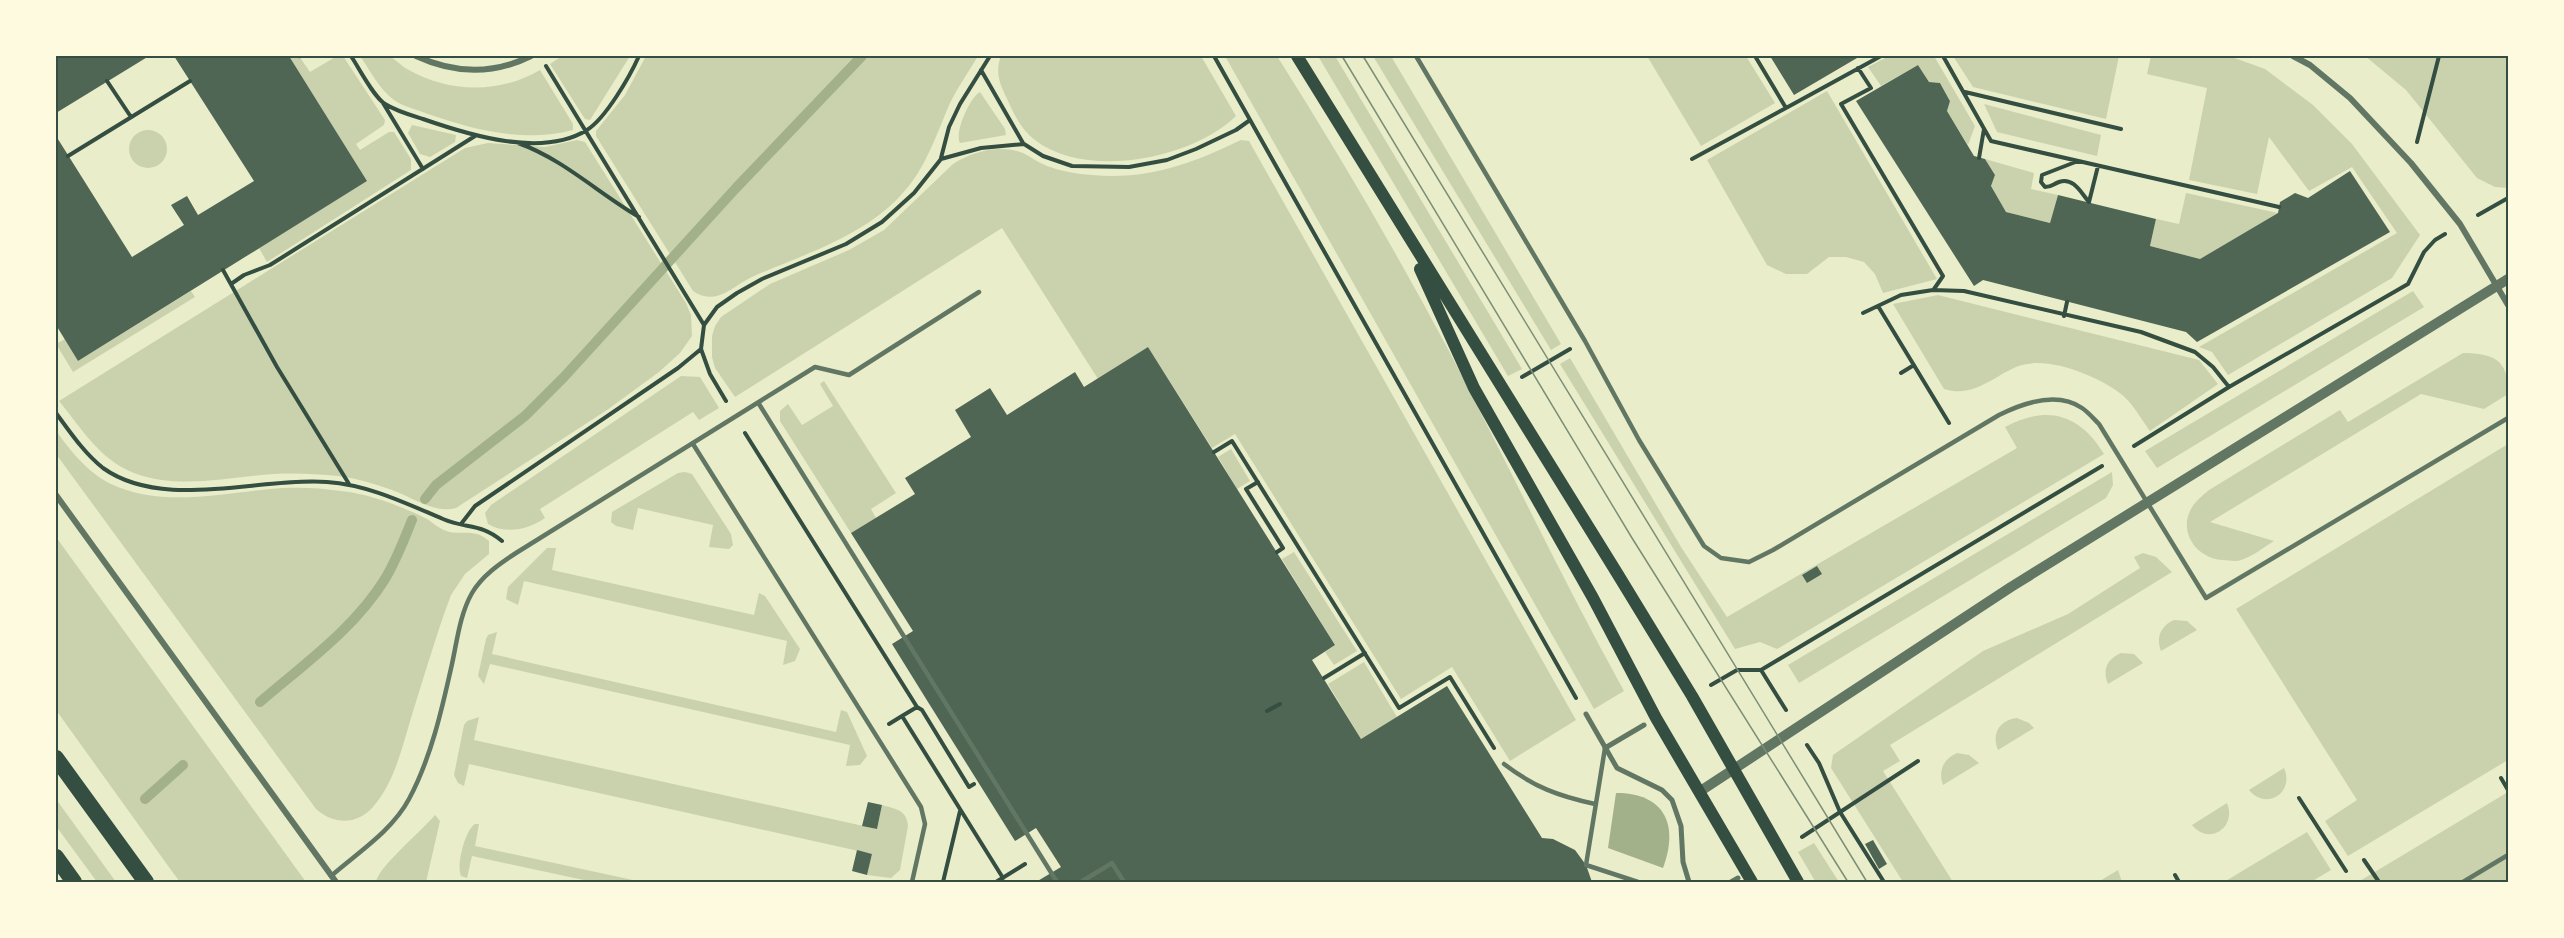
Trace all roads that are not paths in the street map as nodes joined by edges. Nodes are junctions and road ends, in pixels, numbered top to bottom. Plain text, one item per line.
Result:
1 (416, 56) edge
2 (531, 56) edge
3 (1297, 56) edge
4 (1416, 56) edge
5 (2293, 56) edge
6 (1400, 224) junction
7 (2508, 279) edge
8 (2497, 286) junction
9 (979, 292) dead end
10 (2508, 305) edge
11 (759, 404) junction
12 (2508, 418) edge
13 (693, 444) junction
14 (56, 495) edge
15 (2149, 503) junction
16 (1586, 714) road end
17 (1644, 725) dead end
18 (1605, 748) junction
19 (56, 758) edge
20 (1504, 764) road end
21 (1733, 770) junction
22 (1699, 792) junction
23 (1595, 804) junction
24 (2508, 855) edge
25 (56, 857) edge
26 (331, 876) junction
27 (1738, 878) dead end
28 (74, 882) edge
29 (146, 882) edge
30 (336, 882) edge
31 (912, 882) edge
32 (1058, 882) edge
33 (1081, 882) edge
34 (1124, 882) edge
35 (1638, 882) edge
36 (1689, 882) edge
37 (1731, 882) edge
38 (1752, 882) edge
39 (1798, 882) edge
40 (2463, 882) edge

1 - 2 street
3 - 6 main road
4 - 15 lane
5 - 8 street
6 - 21 main road
6 - 22 main road
7 - 8 street
8 - 10 street
8 - 15 street
9 - 11 lane
11 - 13 lane
11 - 32 lane
12 - 15 lane
13 - 26 lane
13 - 31 lane
14 - 26 street
15 - 21 street
16 - 18 street
17 - 18 street
18 - 23 lane
18 - 36 street
19 - 29 highway
20 - 23 lane
21 - 22 street
21 - 39 main road
22 - 38 main road
23 - 35 lane
24 - 40 lane
25 - 28 highway
26 - 30 street
27 - 37 street
33 - 34 lane

